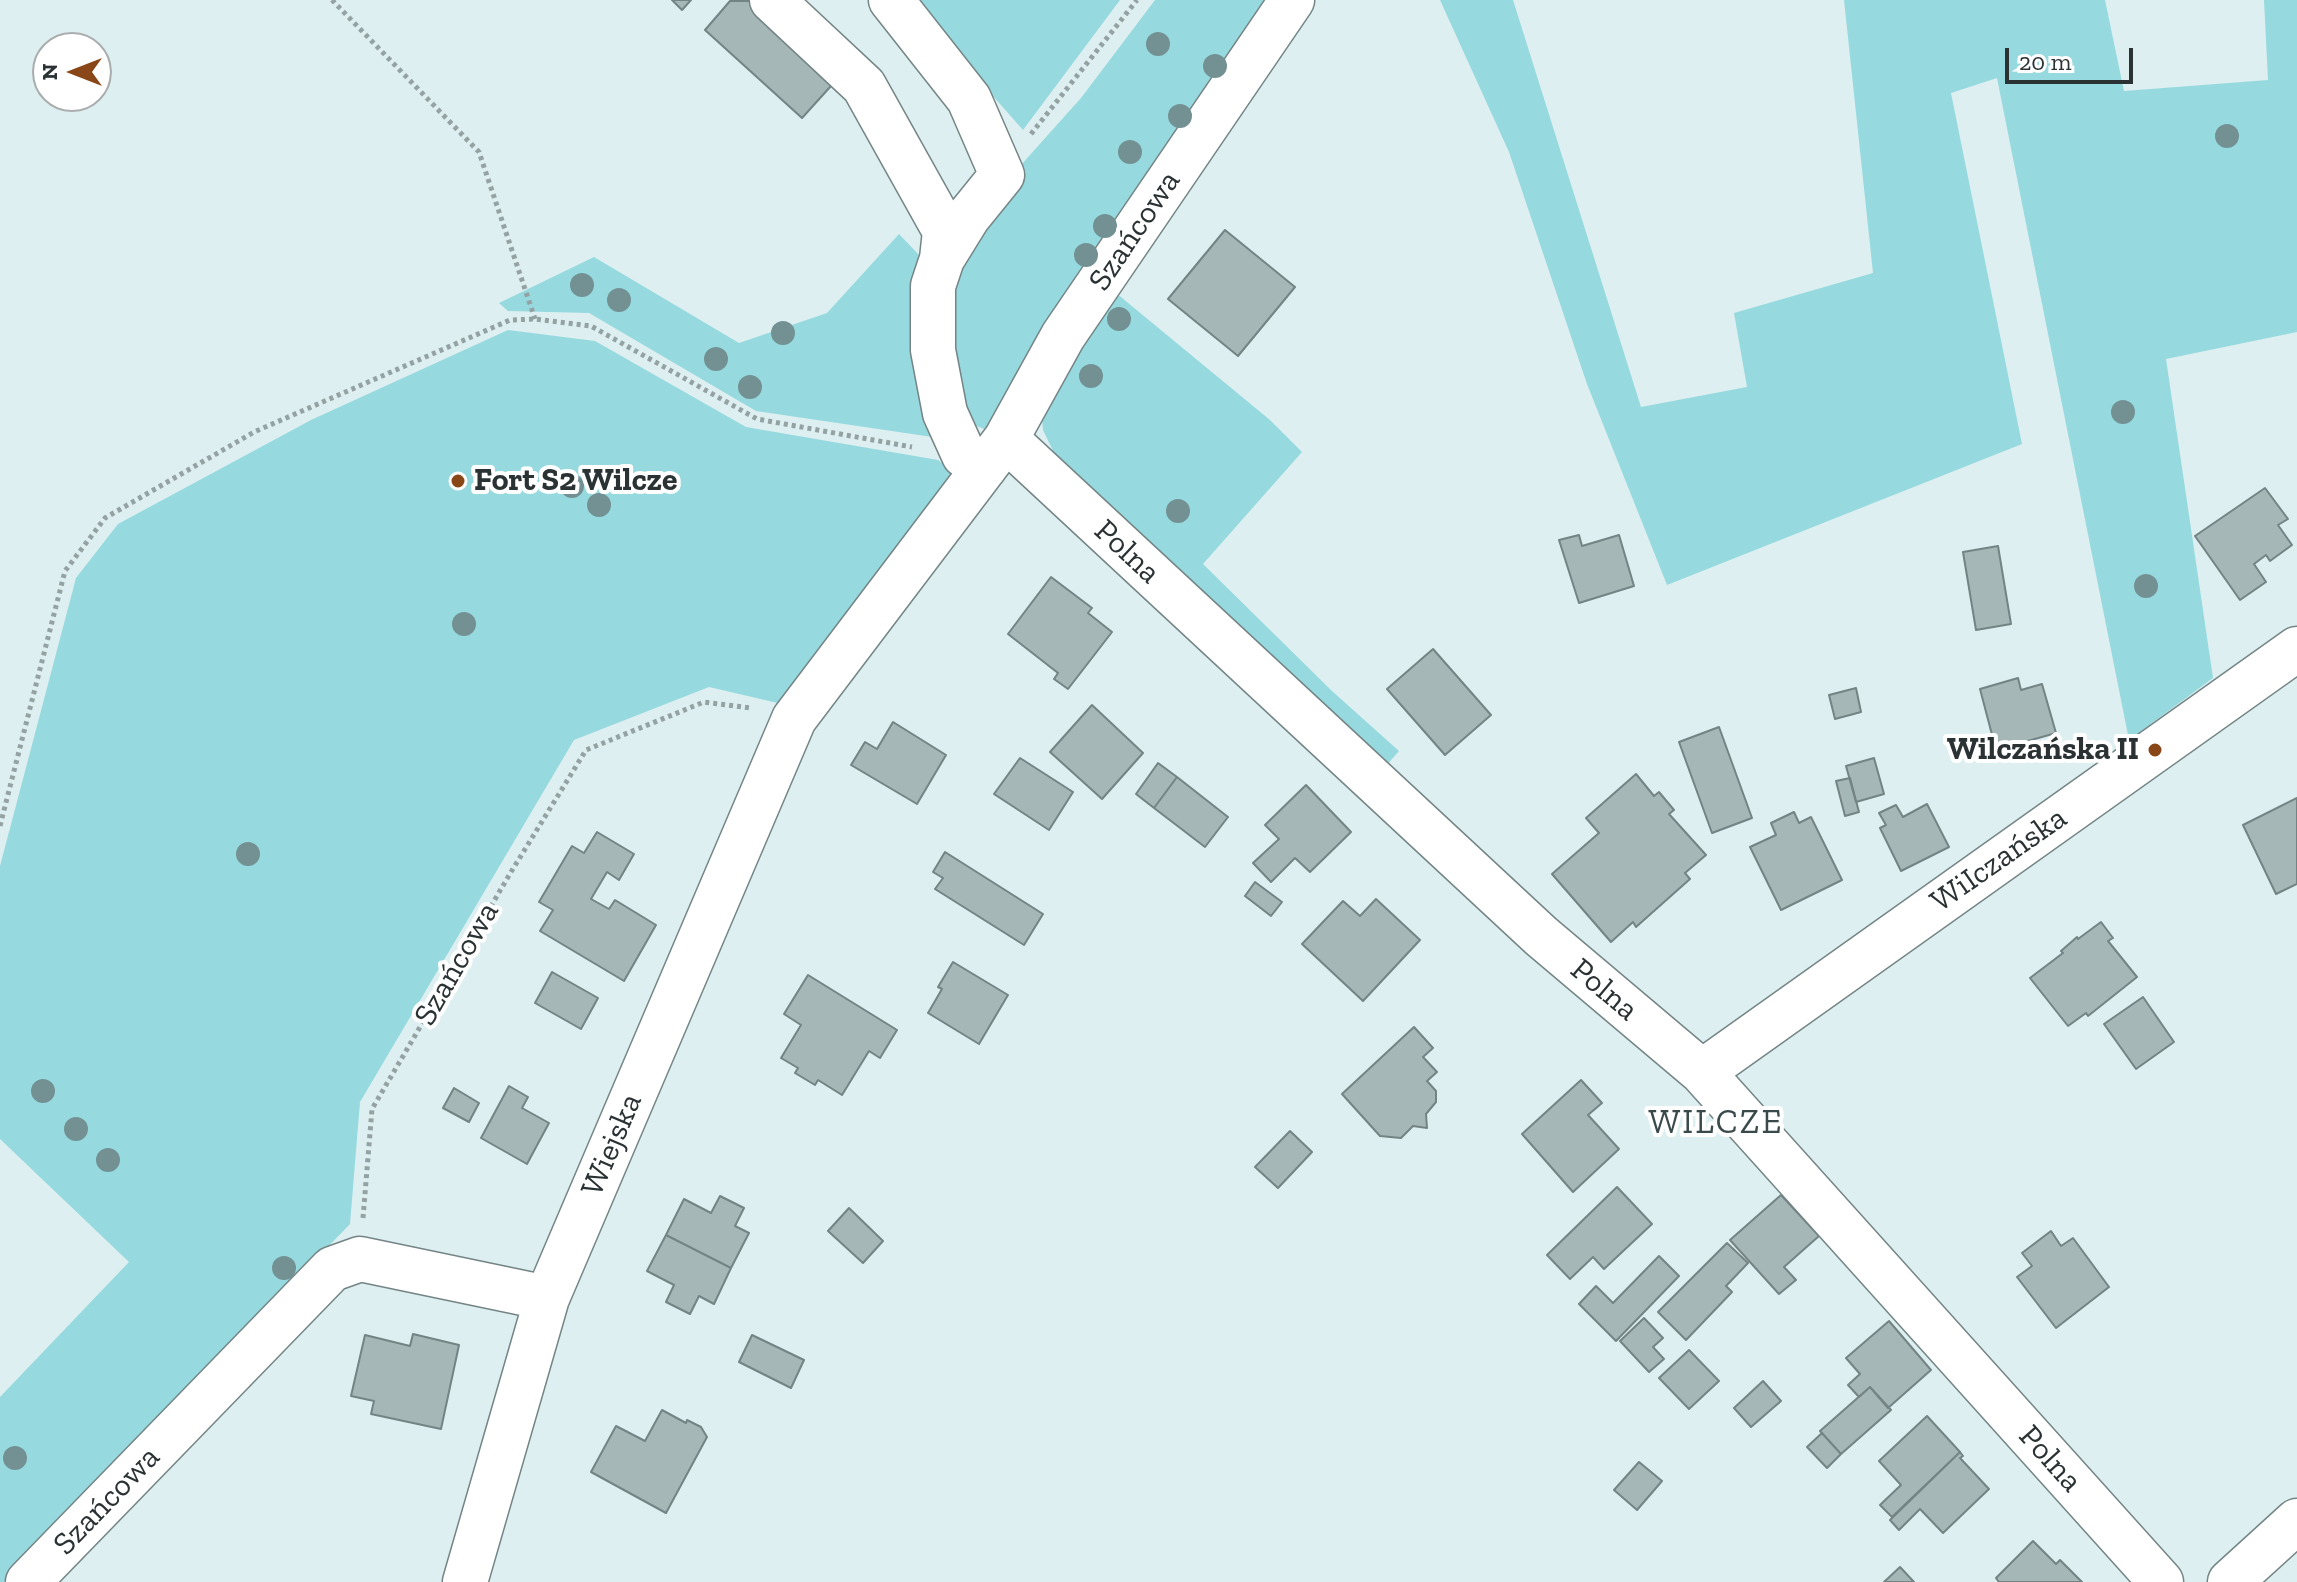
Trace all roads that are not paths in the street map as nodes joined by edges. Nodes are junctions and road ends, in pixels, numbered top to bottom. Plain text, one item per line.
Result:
1 (772, 0) edge
2 (891, 0) edge
3 (1292, 0) edge
4 (942, 259) junction
5 (985, 454) junction
6 (2297, 649) edge
7 (794, 719) joint
8 (1702, 1072) junction
9 (547, 1298) junction
10 (2297, 1521) edge
11 (28, 1582) edge
12 (465, 1582) edge
13 (2161, 1582) edge
14 (2230, 1582) edge

1 - 4 street
2 - 4 street
3 - 5 street, Szańcowa
4 - 5 street
5 - 7 street, Szańcowa
5 - 8 street, Polna
6 - 8 street, WiIczańska
7 - 9 street, Wiejska
8 - 13 street, Polna
9 - 11 street, Szańcowa
9 - 12 street, Wiejska
10 - 14 street

